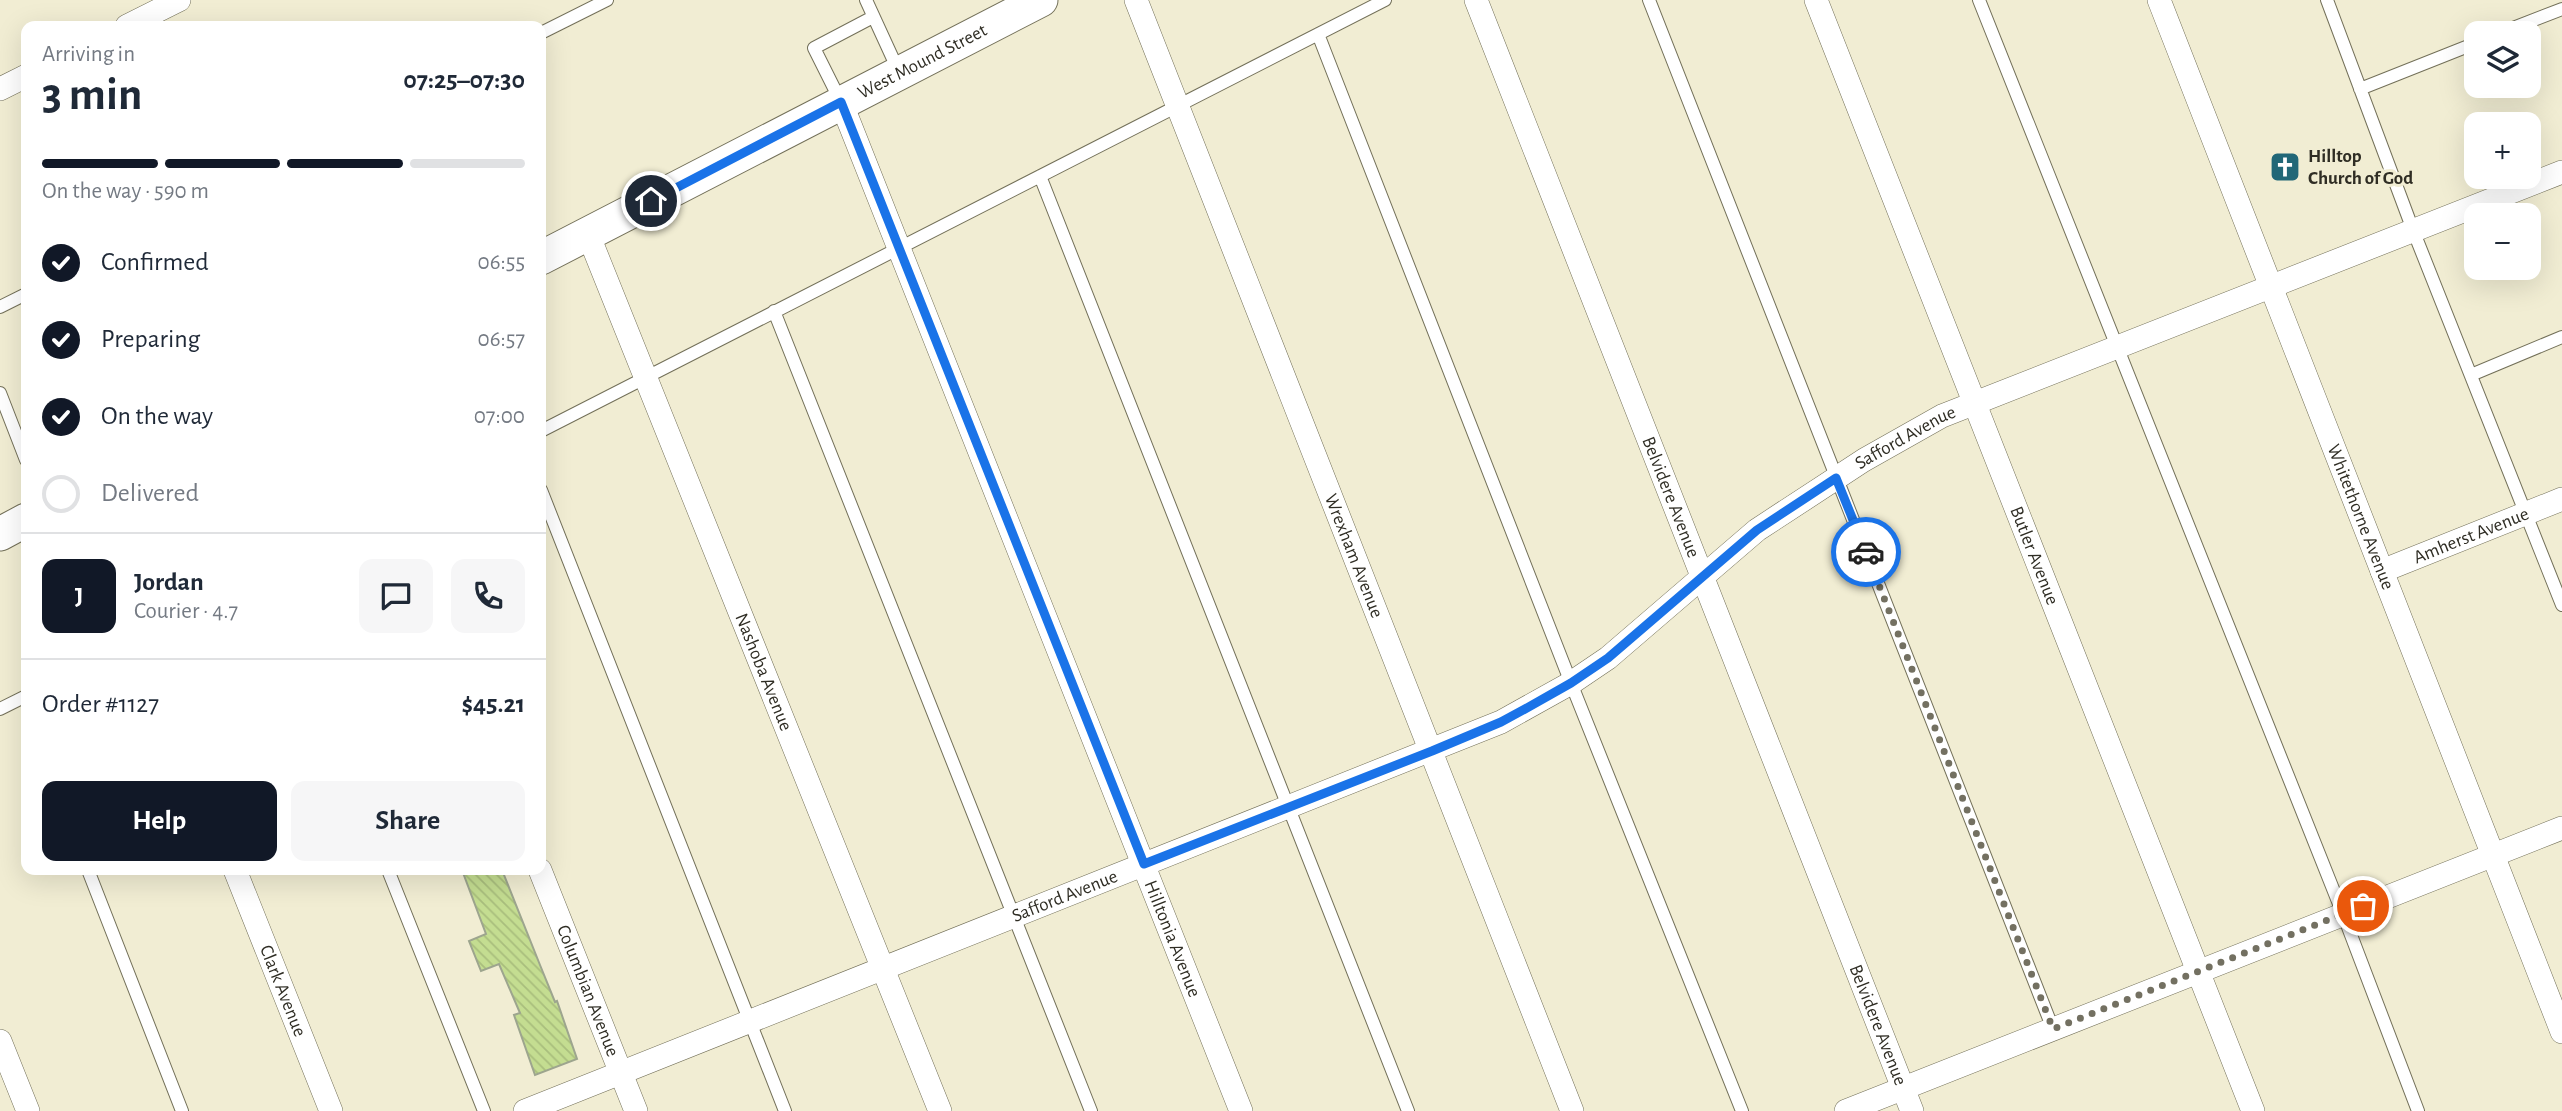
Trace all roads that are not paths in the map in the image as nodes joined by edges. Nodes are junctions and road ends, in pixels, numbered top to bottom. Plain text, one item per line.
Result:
1 (180, 0) edge
2 (607, 0) edge
3 (866, 0) edge
4 (1041, 0) edge
5 (1136, 0) edge
6 (1385, 0) edge
7 (1476, 0) edge
8 (1649, 0) edge
9 (1816, 0) edge
10 (1979, 0) edge
11 (2327, 0) edge
12 (2161, 1) edge
13 (2562, 9) edge
14 (157, 13) edge
15 (873, 17) junction
16 (139, 21) edge
17 (2531, 21) edge
18 (546, 30) edge
19 (1318, 34) junction
20 (2464, 48) edge
21 (900, 72) junction
22 (21, 78) edge
23 (0, 89) edge
24 (2360, 89) junction
25 (841, 102) junction
26 (1177, 105) junction
27 (2562, 172) edge
28 (1040, 176) junction
29 (2413, 230) junction
30 (588, 234) junction
31 (899, 247) junction
32 (546, 255) edge
33 (2271, 285) junction
34 (21, 296) edge
35 (0, 307) edge
36 (774, 311) junction
37 (2562, 337) edge
38 (2117, 346) junction
39 (2471, 375) junction
40 (646, 376) junction
41 (0, 393) edge
42 (1974, 403) junction
43 (546, 428) edge
44 (21, 447) edge
45 (1836, 478) junction
46 (2562, 499) edge
47 (546, 503) edge
48 (2527, 513) junction
49 (21, 523) edge
50 (0, 534) edge
51 (2382, 571) junction
52 (1703, 576) junction
53 (2562, 605) edge
54 (1571, 683) junction
55 (21, 699) edge
56 (0, 709) edge
57 (1432, 751) junction
58 (1287, 808) junction
59 (2562, 828) edge
60 (2493, 856) junction
61 (1144, 864) junction
62 (90, 875) edge
63 (237, 875) edge
64 (390, 875) edge
65 (542, 875) edge
66 (2343, 914) junction
67 (1013, 916) junction
68 (883, 968) junction
69 (2198, 972) junction
70 (749, 1021) junction
71 (2053, 1029) junction
72 (2562, 1032) edge
73 (0, 1041) edge
74 (620, 1073) junction
75 (1903, 1089) junction
76 (28, 1111) edge
77 (182, 1111) edge
78 (331, 1111) edge
79 (484, 1111) edge
80 (525, 1111) edge
81 (636, 1111) edge
82 (785, 1111) edge
83 (940, 1111) edge
84 (1091, 1111) edge
85 (1241, 1111) edge
86 (1408, 1111) edge
87 (1572, 1111) edge
88 (1742, 1111) edge
89 (1846, 1111) edge
90 (1912, 1111) edge
91 (2253, 1111) edge
92 (2418, 1111) edge

1 - 14 street
2 - 18 lane
3 - 15 lane
4 - 21 street, West Mound Street
5 - 26 street, Wrexham Avenue
6 - 19 lane
7 - 52 street, Belvidere Avenue
8 - 45 lane
9 - 42 street, Butler Avenue
10 - 38 lane
11 - 24 lane
12 - 33 street, Whitethorne Avenue
13 - 17 lane
14 - 16 street
15 - 21 lane
15 - 25 lane
19 - 26 lane
19 - 54 lane
20 - 24 lane
21 - 25 street, West Mound Street
22 - 23 street
24 - 29 lane
25 - 30 street, West Mound Street
25 - 31 street, Hilltonia Avenue
26 - 28 lane
26 - 57 street, Wrexham Avenue
27 - 29 street, Safford Avenue
28 - 31 lane
28 - 58 lane
29 - 33 street, Safford Avenue
29 - 39 lane
30 - 32 street, West Mound Street
30 - 40 street, Nashoba Avenue
31 - 36 lane
31 - 61 street, Hilltonia Avenue
33 - 38 street, Safford Avenue
33 - 51 street, Whitethorne Avenue
34 - 35 lane
36 - 40 lane
36 - 67 lane
37 - 39 lane
38 - 42 street, Safford Avenue
38 - 66 lane
39 - 48 lane
40 - 43 lane
40 - 68 street, Nashoba Avenue
41 - 44 lane
42 - 45 street, Safford Avenue
42 - 69 street, Butler Avenue
45 - 52 street, Safford Avenue
45 - 71 lane
46 - 48 street, Amherst Avenue
47 - 70 lane
48 - 51 street, Amherst Avenue
48 - 53 lane
49 - 50 street
51 - 60 street, Whitethorne Avenue
52 - 54 street, Safford Avenue
52 - 75 street, Belvidere Avenue
54 - 57 street, Safford Avenue
54 - 88 lane
55 - 56 lane
57 - 58 street, Safford Avenue
57 - 87 street, Wrexham Avenue
58 - 61 street, Safford Avenue
58 - 86 lane
59 - 60 street
60 - 66 street
60 - 72 street, Whitethorne Avenue
61 - 67 street, Safford Avenue
61 - 85 street, Hilltonia Avenue
62 - 77 lane
63 - 78 street, Clark Avenue
64 - 79 lane
65 - 74 street, Columbian Avenue
66 - 69 street
66 - 92 lane
67 - 68 street, Safford Avenue
67 - 84 lane
68 - 70 street, Safford Avenue
68 - 83 street, Nashoba Avenue
69 - 71 street
69 - 91 street, Butler Avenue
70 - 74 street, Safford Avenue
70 - 82 lane
71 - 75 street
73 - 76 street
74 - 80 street, Safford Avenue
74 - 81 street, Columbian Avenue
75 - 89 street
75 - 90 street, Belvidere Avenue

